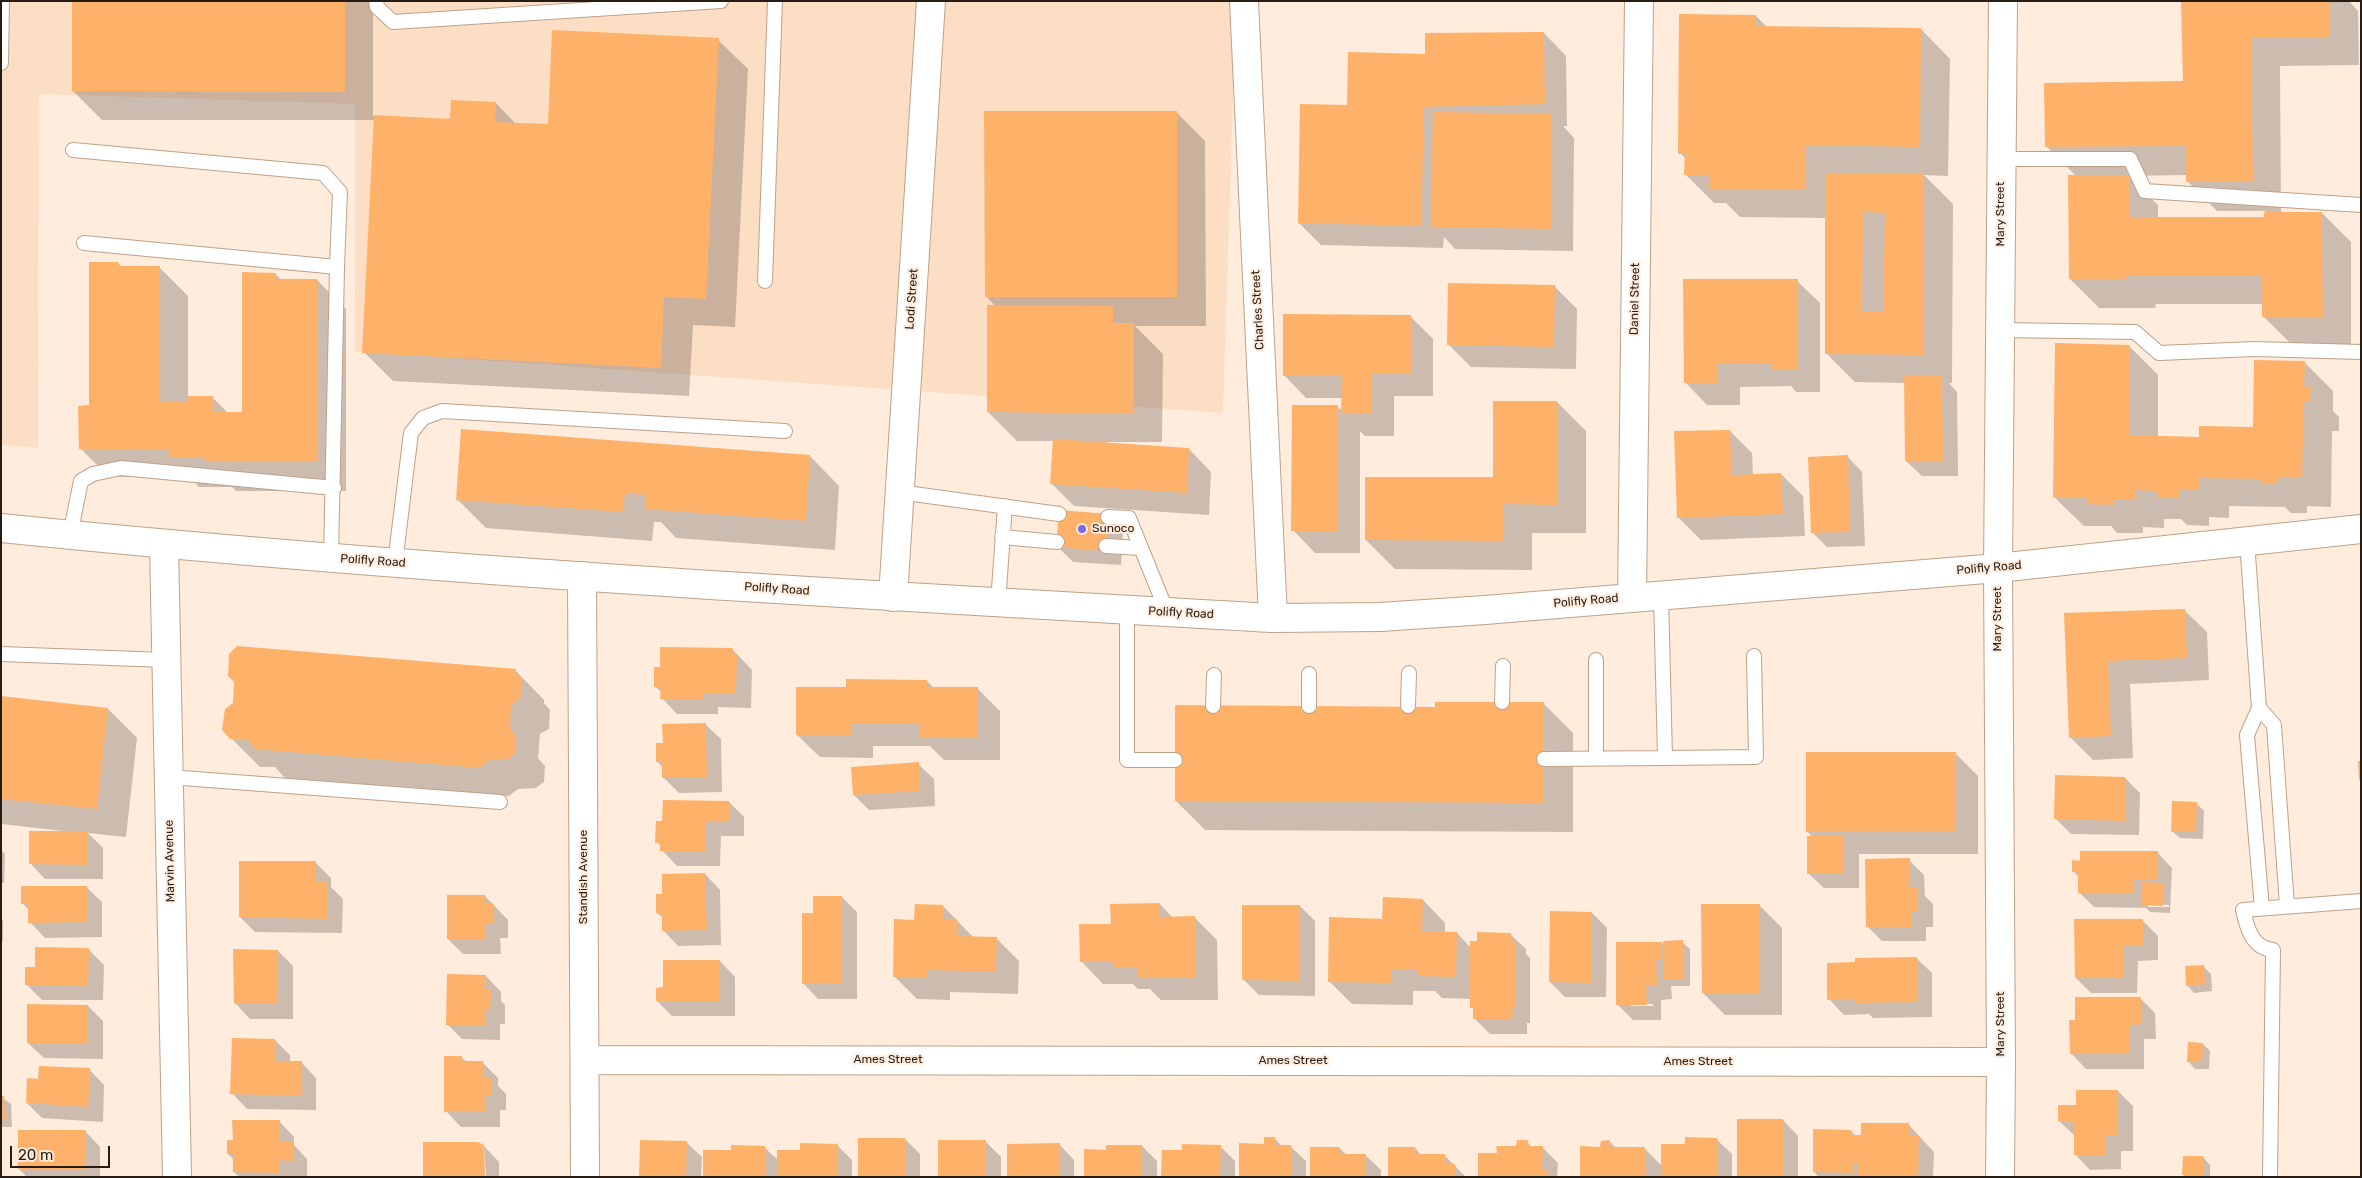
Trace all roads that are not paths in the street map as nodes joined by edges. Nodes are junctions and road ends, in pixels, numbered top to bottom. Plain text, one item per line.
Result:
1 (2, 1) edge
2 (376, 1) edge
3 (721, 1) edge
4 (776, 1) edge
5 (931, 1) edge
6 (1244, 1) edge
7 (1639, 1) edge
8 (2003, 1) edge
9 (1, 63) edge
10 (73, 150) dead end
11 (2001, 159) junction
12 (2361, 205) edge
13 (84, 243) dead end
14 (337, 267) junction
15 (766, 281) dead end
16 (2000, 330) junction
17 (2361, 352) edge
18 (785, 431) dead end
19 (334, 488) junction
20 (899, 492) junction
21 (1005, 506) junction
22 (1059, 514) dead end
23 (1108, 517) dead end
24 (1, 528) edge
25 (2361, 529) edge
26 (70, 535) junction
27 (1002, 537) junction
28 (2247, 541) junction
29 (1057, 542) dead end
30 (164, 545) junction
31 (1106, 546) dead end
32 (1141, 548) junction
33 (331, 558) junction
34 (395, 563) junction
35 (1998, 568) junction
36 (582, 576) junction
37 (1661, 595) junction
38 (893, 597) junction
39 (1632, 598) junction
40 (998, 603) junction
41 (1127, 610) junction
42 (1166, 612) junction
43 (1273, 618) junction
44 (1, 654) edge
45 (1754, 656) dead end
46 (166, 660) junction
47 (1596, 660) dead end
48 (1503, 666) dead end
49 (1408, 673) dead end
50 (1309, 674) dead end
51 (1214, 675) dead end
52 (1502, 702) dead end
53 (1213, 706) dead end
54 (1309, 706) dead end
55 (1408, 706) dead end
56 (2259, 708) junction
57 (1544, 758) dead end
58 (1596, 758) junction
59 (1665, 758) junction
60 (1175, 760) dead end
61 (168, 777) junction
62 (500, 802) dead end
63 (2361, 901) edge
64 (2287, 906) junction
65 (2262, 908) junction
66 (585, 1060) junction
67 (2001, 1062) junction
68 (177, 1177) edge
69 (585, 1177) edge
70 (2000, 1177) edge
71 (2270, 1177) edge

1 - 9 lane
2 - 3 lane
4 - 15 lane
5 - 20 street, Lodi Street
6 - 43 street, Charles Street
7 - 39 street, Daniel Street
8 - 11 street, Mary Street
10 - 14 lane
11 - 12 lane
11 - 16 street, Mary Street
13 - 14 lane
14 - 19 lane
16 - 17 lane
16 - 35 street, Mary Street
18 - 34 lane
19 - 26 lane
19 - 33 lane
20 - 21 lane
20 - 38 street, Lodi Street
21 - 22 lane
21 - 27 lane
23 - 32 lane
24 - 26 street, Polifly Road
25 - 28 street, Polifly Road
26 - 30 street, Polifly Road
27 - 29 lane
27 - 40 lane
28 - 35 street, Polifly Road
28 - 56 lane
30 - 33 street, Polifly Road
30 - 46 street, Marvin Avenue
31 - 32 lane
32 - 42 lane
33 - 34 street, Polifly Road
34 - 36 street, Polifly Road
35 - 37 street, Polifly Road
35 - 67 street, Mary Street
36 - 38 street, Polifly Road
36 - 66 street, Standish Avenue
37 - 39 street, Polifly Road
37 - 59 lane
38 - 40 street, Polifly Road
39 - 43 street, Polifly Road
40 - 41 street, Polifly Road
41 - 42 street, Polifly Road
41 - 60 lane
42 - 43 street, Polifly Road
44 - 46 lane
45 - 59 lane
46 - 61 street, Marvin Avenue
47 - 58 lane
48 - 52 lane
49 - 55 lane
50 - 54 lane
51 - 53 lane
56 - 64 lane
56 - 65 lane
57 - 58 lane
58 - 59 lane
61 - 62 lane
61 - 68 street, Marvin Avenue
63 - 64 lane
64 - 65 lane
65 - 71 lane
66 - 67 street, Ames Street
66 - 69 street, Standish Avenue
67 - 70 street, Mary Street

